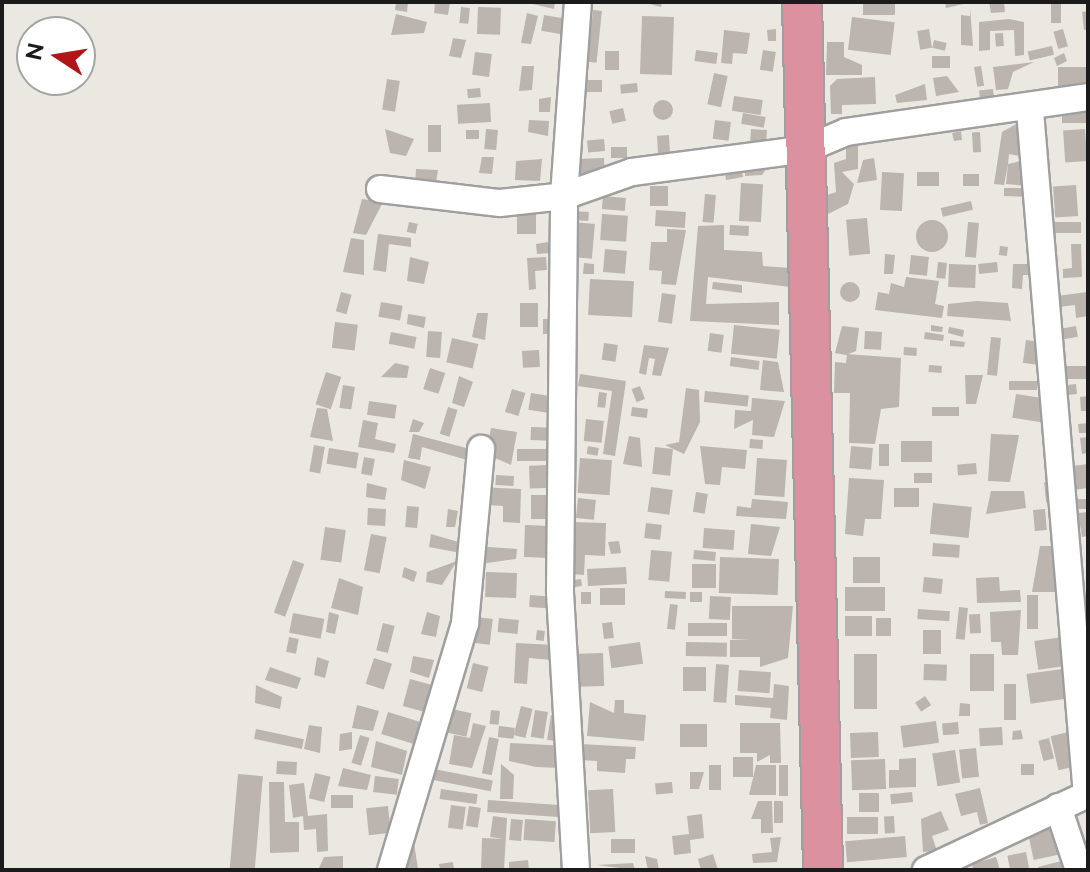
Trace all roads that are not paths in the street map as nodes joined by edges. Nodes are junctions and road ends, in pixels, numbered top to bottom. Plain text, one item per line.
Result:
1 (578, 2) edge
2 (802, 2) edge
3 (1088, 97) edge
4 (1030, 111) junction
5 (806, 149) junction
6 (380, 189) dead end
7 (564, 196) junction
8 (481, 449) dead end
9 (1088, 794) edge
10 (1058, 807) junction
11 (391, 870) edge
12 (576, 870) edge
13 (823, 870) edge
14 (926, 870) edge
15 (1079, 870) edge

1 - 7 street
2 - 5 highway
3 - 4 street
4 - 5 street
4 - 9 street
5 - 7 street
5 - 13 highway
6 - 7 street
7 - 12 street
8 - 11 street
9 - 10 street
10 - 14 street
10 - 15 street

